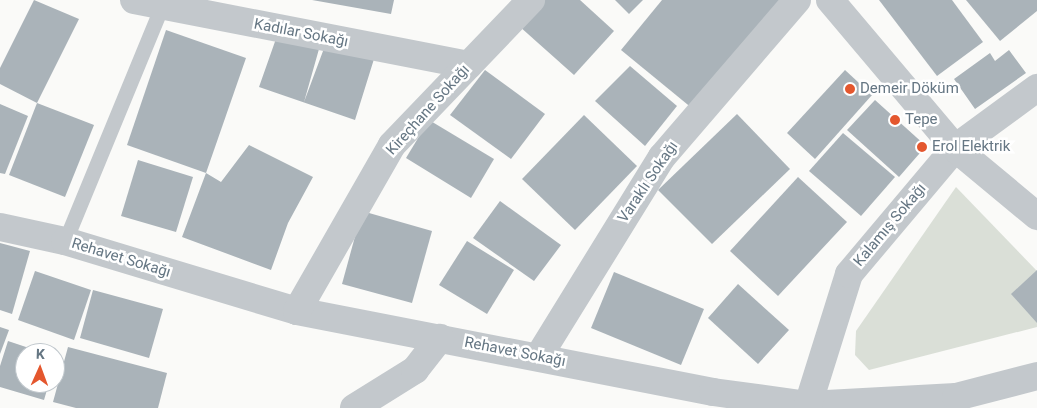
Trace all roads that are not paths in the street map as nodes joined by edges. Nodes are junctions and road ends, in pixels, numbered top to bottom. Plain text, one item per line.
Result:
1 (134, 0) edge
2 (531, 0) edge
3 (797, 0) edge
4 (830, 0) edge
5 (162, 6) junction
6 (469, 65) junction
7 (1037, 88) edge
8 (955, 148) junction
9 (1037, 216) edge
10 (0, 226) edge
11 (65, 241) junction
12 (297, 311) junction
13 (440, 338) junction
14 (539, 356) junction
15 (1037, 376) edge
16 (711, 400) edge
17 (808, 405) junction
18 (354, 408) edge

1 - 5 street, Kadılar Sokağı
2 - 6 street, Kireçhane Sokağı
3 - 14 street, Varaklı Sokağı
4 - 8 street
5 - 6 street, Kadılar Sokağı
5 - 11 lane
6 - 12 street, Kireçhane Sokağı
7 - 8 street, Kalamış Sokağı
8 - 9 street
8 - 17 street, Kalamış Sokağı
10 - 11 street, Rehavet Sokağı
11 - 12 street, Rehavet Sokağı
12 - 13 street, Rehavet Sokağı
13 - 14 street, Rehavet Sokağı
13 - 18 street
14 - 16 street, Rehavet Sokağı
15 - 17 street, Rehavet Sokağı
16 - 17 street, Rehavet Sokağı

